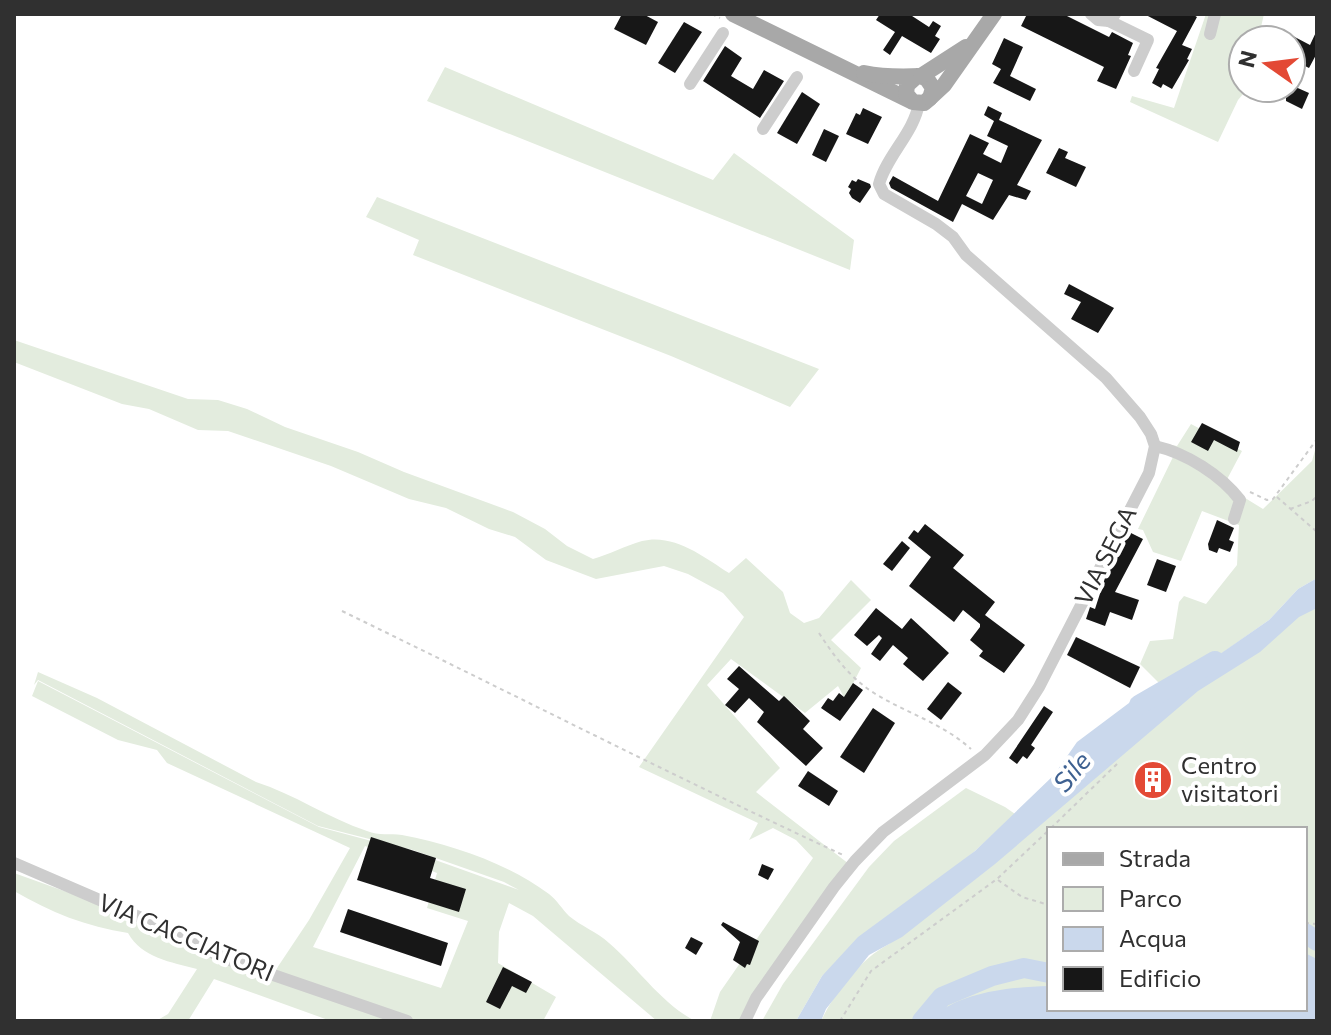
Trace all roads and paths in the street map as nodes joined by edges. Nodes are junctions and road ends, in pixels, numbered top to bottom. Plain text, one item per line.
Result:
1 (733, 14) edge
2 (994, 14) edge
3 (1091, 14) edge
4 (1215, 14) edge
5 (1112, 17) edge
6 (723, 33) dead end
7 (1210, 34) dead end
8 (970, 44) junction
9 (850, 70) junction
10 (1134, 71) dead end
11 (919, 76) junction
12 (797, 77) dead end
13 (690, 84) dead end
14 (920, 101) junction
15 (763, 129) dead end
16 (1317, 439) edge
17 (1155, 446) junction
18 (1243, 489) dead end
19 (1276, 496) junction
20 (1317, 496) edge
21 (1290, 509) junction
22 (1234, 519) dead end
23 (1317, 532) edge
24 (342, 611) dead end
25 (819, 633) dead end
26 (981, 758) junction
27 (1118, 763) dead end
28 (1051, 827) edge
29 (1047, 831) edge
30 (855, 861) junction
31 (14, 863) edge
32 (997, 879) junction
33 (1047, 904) edge
34 (407, 1021) edge
35 (745, 1021) edge
36 (840, 1021) edge

1 - 9 main road
2 - 8 main road
3 - 5 street
4 - 7 street
5 - 10 street
6 - 13 street
8 - 11 main road
8 - 14 main road
9 - 11 main road
9 - 14 main road
11 - 14 main road
12 - 15 street
14 - 17 street
16 - 19 path
17 - 22 street
17 - 26 street, VIA SEGA
18 - 19 path
19 - 21 path
20 - 21 path
21 - 23 path
24 - 30 path
25 - 26 path
26 - 30 street, VIA SEGA
27 - 28 path
29 - 32 path
30 - 35 street, VIA SEGA
31 - 34 street, VIA CACCIATORI
32 - 33 path
32 - 36 path

